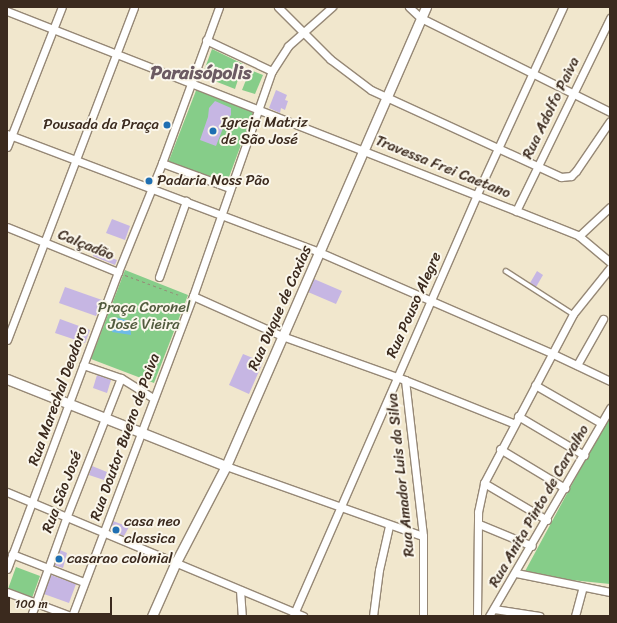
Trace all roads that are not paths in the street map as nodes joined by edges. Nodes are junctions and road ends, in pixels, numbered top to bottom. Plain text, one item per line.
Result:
1 (62, 7) edge
2 (134, 7) edge
3 (219, 7) edge
4 (278, 7) edge
5 (332, 7) edge
6 (409, 7) edge
7 (426, 7) edge
8 (563, 7) edge
9 (7, 11) edge
10 (421, 18) junction
11 (610, 18) edge
12 (53, 30) junction
13 (301, 33) junction
14 (206, 40) junction
15 (114, 53) junction
16 (272, 71) junction
17 (532, 71) junction
18 (192, 84) junction
19 (573, 91) junction
20 (387, 99) junction
21 (259, 109) junction
22 (610, 112) edge
23 (610, 121) edge
24 (604, 130) junction
25 (9, 135) edge
26 (610, 137) edge
27 (7, 147) edge
28 (497, 149) junction
29 (364, 150) junction
30 (75, 160) junction
31 (162, 163) junction
32 (536, 168) junction
33 (230, 188) junction
34 (152, 189) junction
35 (476, 194) junction
36 (186, 201) junction
37 (610, 207) edge
38 (516, 210) junction
39 (220, 214) junction
40 (7, 227) edge
41 (579, 236) junction
42 (44, 242) junction
43 (319, 252) junction
44 (610, 262) edge
45 (610, 268) edge
46 (506, 271) dead end
47 (118, 272) junction
48 (159, 277) dead end
49 (193, 296) junction
50 (430, 300) junction
51 (573, 314) junction
52 (603, 319) dead end
53 (282, 336) junction
54 (7, 340) edge
55 (551, 353) junction
56 (83, 365) junction
57 (577, 365) junction
58 (397, 377) junction
59 (121, 378) junction
60 (7, 379) edge
61 (405, 380) junction
62 (610, 382) edge
63 (535, 385) junction
64 (153, 398) junction
65 (69, 402) junction
66 (610, 408) edge
67 (518, 416) junction
68 (105, 417) junction
69 (601, 423) junction
70 (513, 424) junction
71 (140, 433) junction
72 (500, 450) junction
73 (584, 455) junction
74 (226, 466) junction
75 (484, 483) junction
76 (565, 488) junction
77 (7, 492) edge
78 (32, 502) junction
79 (340, 507) junction
80 (66, 518) junction
81 (547, 520) junction
82 (479, 524) junction
83 (389, 526) junction
84 (103, 533) junction
85 (423, 536) junction
86 (532, 546) junction
87 (12, 554) junction
88 (175, 564) junction
89 (47, 568) junction
90 (7, 569) edge
91 (516, 573) junction
92 (84, 582) junction
93 (583, 587) junction
94 (240, 590) junction
95 (7, 592) edge
96 (610, 592) edge
97 (36, 604) junction
98 (494, 609) junction
99 (293, 614) edge
100 (31, 616) edge
101 (71, 616) edge
102 (152, 616) edge
103 (242, 616) edge
104 (303, 616) edge
105 (373, 616) edge
106 (423, 616) edge
107 (478, 616) edge
108 (489, 616) edge
109 (539, 616) edge
110 (576, 616) edge

1 - 12 street
2 - 15 street
3 - 14 street, Rua Marechal Deodoro
4 - 13 street
5 - 13 street, Rua Doutor Bueno de Paiva
6 - 10 street
7 - 10 street, Rua Duque de Caxias
8 - 17 street, Rua Pouso Alegre
9 - 12 street
10 - 17 street
10 - 20 street, Rua Duque de Caxias
11 - 19 street, Rua Adolfo Paiva
12 - 15 street
12 - 25 street
13 - 16 street, Rua Doutor Bueno de Paiva
13 - 20 street
14 - 16 street
14 - 18 street, Rua Marechal Deodoro
15 - 18 street
15 - 30 street
16 - 21 street, Rua Doutor Bueno de Paiva
17 - 19 street
17 - 28 street, Rua Pouso Alegre
18 - 21 street, Travessa Frei Caetano
18 - 31 street, Rua Marechal Deodoro
19 - 22 street
19 - 32 street, Rua Adolfo Paiva
20 - 28 street
20 - 29 street, Rua Duque de Caxias
21 - 29 street, Travessa Frei Caetano
21 - 33 street, Rua Doutor Bueno de Paiva
23 - 24 street
24 - 26 street
24 - 32 street
25 - 27 street
25 - 30 street
28 - 32 street
28 - 35 street, Rua Pouso Alegre
29 - 35 street, Travessa Frei Caetano
29 - 43 street, Rua Duque de Caxias
30 - 34 street
30 - 42 street
31 - 33 street
31 - 34 street, Rua Marechal Deodoro
32 - 38 street, Rua Adolfo Paiva
33 - 39 street, Rua Doutor Bueno de Paiva
34 - 36 street
34 - 47 street, Rua Marechal Deodoro
35 - 38 street, Travessa Frei Caetano
35 - 50 street, Rua Pouso Alegre
36 - 39 street
36 - 48 street
37 - 41 street
38 - 41 street, Travessa Frei Caetano
39 - 43 street
39 - 49 street, Rua Doutor Bueno de Paiva
40 - 42 street, Calçadão
41 - 44 street, Travessa Frei Caetano
42 - 47 street, Calçadão
42 - 54 street
43 - 50 street
43 - 53 street, Rua Duque de Caxias
45 - 51 street
46 - 51 lane
47 - 56 street, Rua Marechal Deodoro
49 - 53 street
49 - 64 street, Rua Doutor Bueno de Paiva
50 - 55 street
50 - 58 street, Rua Pouso Alegre
51 - 55 street
52 - 57 street
53 - 58 street
53 - 74 street, Rua Duque de Caxias
55 - 57 street
55 - 63 street
56 - 59 street
56 - 65 street, Rua Marechal Deodoro
57 - 62 street
58 - 61 street
58 - 79 street, Rua Pouso Alegre
59 - 64 street
59 - 68 street, Rua São José
60 - 65 street
61 - 70 street
61 - 85 street, Rua Amador Luis da Silva
63 - 67 street
63 - 69 street
64 - 71 street, Rua Doutor Bueno de Paiva
65 - 68 street
65 - 78 street, Rua Marechal Deodoro
66 - 69 street, Rua Anita Pinto de Carvalho
67 - 70 street
67 - 73 street
68 - 71 street
68 - 80 street, Rua São José
69 - 73 street, Rua Anita Pinto de Carvalho
70 - 72 street
71 - 74 street
71 - 84 street, Rua Doutor Bueno de Paiva
72 - 75 street
72 - 76 street
73 - 76 street, Rua Anita Pinto de Carvalho
74 - 79 street
74 - 88 street, Rua Duque de Caxias
75 - 81 street
75 - 82 street
76 - 81 street, Rua Anita Pinto de Carvalho
77 - 78 street
78 - 80 street
78 - 87 street, Rua Marechal Deodoro
79 - 83 street
79 - 99 street, Rua Pouso Alegre
80 - 84 street
80 - 89 street, Rua São José
81 - 86 street, Rua Anita Pinto de Carvalho
82 - 86 street
82 - 107 street
83 - 85 street
83 - 105 street
84 - 88 street
84 - 92 street, Rua Doutor Bueno de Paiva
85 - 106 street, Rua Amador Luis da Silva
86 - 91 street, Rua Anita Pinto de Carvalho
87 - 89 street
87 - 90 street, Rua Marechal Deodoro
88 - 94 street
88 - 102 street, Rua Duque de Caxias
89 - 92 street
89 - 97 street, Rua São José
91 - 93 street
91 - 98 street, Rua Anita Pinto de Carvalho
92 - 101 street, Rua Doutor Bueno de Paiva
93 - 96 street
93 - 110 street
94 - 99 street
94 - 103 street
95 - 97 street
97 - 100 street, Rua São José
97 - 101 street
98 - 108 street, Rua Anita Pinto de Carvalho
98 - 109 street
99 - 104 street

